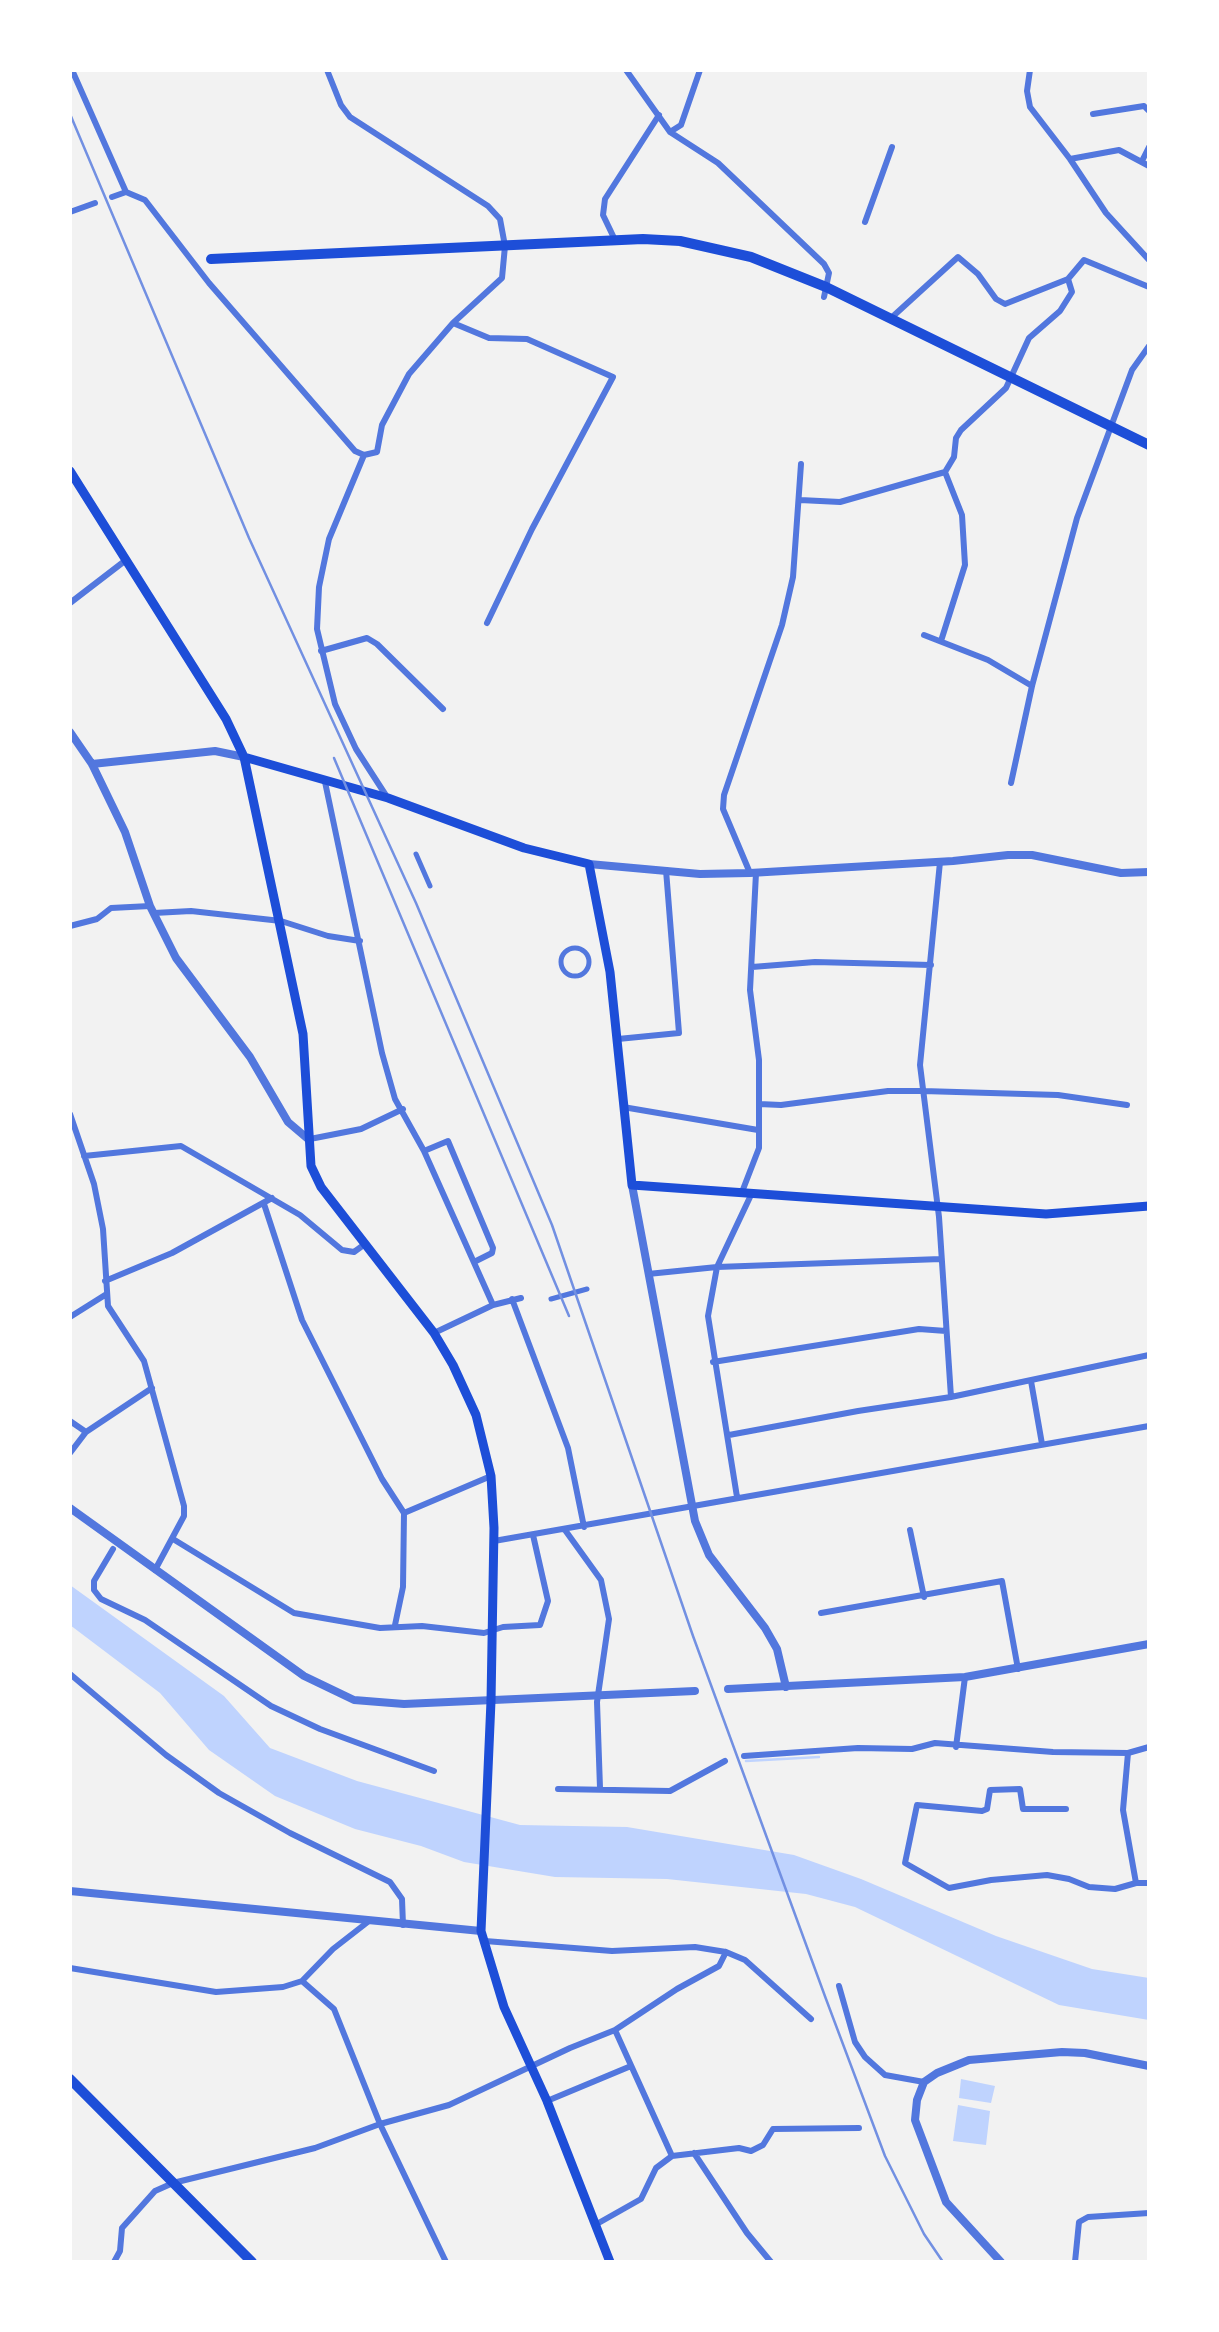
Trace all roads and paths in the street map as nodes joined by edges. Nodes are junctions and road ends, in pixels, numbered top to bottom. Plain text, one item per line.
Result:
1 (72, 70) edge
2 (328, 70) edge
3 (626, 70) edge
4 (700, 70) edge
5 (1030, 70) edge
6 (1149, 111) edge
7 (1093, 114) dead end
8 (658, 115) junction
9 (670, 132) junction
10 (892, 147) dead end
11 (1149, 147) edge
12 (1070, 158) junction
13 (1145, 163) edge
14 (126, 192) junction
15 (112, 197) dead end
16 (95, 203) dead end
17 (70, 212) edge
18 (864, 222) dead end
19 (615, 241) junction
20 (504, 246) junction
21 (211, 259) dead end
22 (1149, 260) edge
23 (1068, 279) junction
24 (1149, 287) edge
25 (825, 292) junction
26 (890, 320) junction
27 (453, 323) junction
28 (1149, 346) edge
29 (1138, 360) junction
30 (1149, 366) edge
31 (1012, 380) junction
32 (1110, 426) junction
33 (1149, 445) edge
34 (364, 455) junction
35 (801, 464) dead end
36 (945, 472) junction
37 (72, 478) edge
38 (800, 500) junction
39 (126, 560) junction
40 (70, 603) edge
41 (487, 623) dead end
42 (924, 636) dead end
43 (941, 641) junction
44 (321, 652) junction
45 (1032, 686) junction
46 (444, 709) dead end
47 (70, 732) edge
48 (244, 757) junction
49 (92, 764) junction
50 (326, 782) junction
51 (1011, 783) dead end
52 (388, 798) junction
53 (416, 854) dead end
54 (940, 862) junction
55 (588, 864) junction
56 (666, 870) junction
57 (1149, 872) edge
58 (753, 873) junction
59 (430, 886) dead end
60 (152, 910) junction
61 (281, 921) junction
62 (70, 926) edge
63 (360, 941) junction
64 (574, 948) joint
65 (930, 965) junction
66 (752, 967) junction
67 (618, 1039) junction
68 (923, 1091) junction
69 (759, 1104) junction
70 (1127, 1105) dead end
71 (622, 1107) junction
72 (403, 1109) junction
73 (70, 1114) edge
74 (758, 1130) junction
75 (308, 1139) junction
76 (424, 1151) junction
77 (84, 1156) junction
78 (632, 1185) junction
79 (747, 1194) junction
80 (272, 1198) junction
81 (264, 1204) junction
82 (1149, 1206) edge
83 (937, 1208) junction
84 (365, 1244) junction
85 (941, 1259) junction
86 (474, 1262) junction
87 (717, 1267) junction
88 (647, 1274) junction
89 (104, 1280) junction
90 (587, 1289) dead end
91 (105, 1295) junction
92 (552, 1299) dead end
93 (493, 1305) junction
94 (70, 1317) edge
95 (946, 1330) junction
96 (434, 1332) junction
97 (1149, 1355) edge
98 (713, 1362) junction
99 (1032, 1382) junction
100 (152, 1388) junction
101 (951, 1397) junction
102 (70, 1421) edge
103 (1149, 1426) edge
104 (86, 1432) junction
105 (729, 1435) junction
106 (1042, 1444) junction
107 (70, 1453) edge
108 (491, 1476) junction
109 (738, 1497) junction
110 (692, 1506) junction
111 (70, 1508) edge
112 (404, 1514) junction
113 (584, 1527) junction
114 (565, 1530) junction
115 (910, 1530) dead end
116 (533, 1535) junction
117 (173, 1538) junction
118 (494, 1541) junction
119 (113, 1550) dead end
120 (156, 1570) junction
121 (924, 1597) junction
122 (821, 1613) dead end
123 (394, 1625) junction
124 (491, 1630) junction
125 (1149, 1644) edge
126 (1018, 1670) junction
127 (70, 1674) edge
128 (965, 1677) junction
129 (786, 1687) junction
130 (728, 1689) dead end
131 (695, 1691) dead end
132 (598, 1694) junction
133 (491, 1702) junction
134 (956, 1747) junction
135 (1149, 1747) edge
136 (1128, 1753) junction
137 (744, 1756) dead end
138 (725, 1761) dead end
139 (434, 1771) dead end
140 (600, 1788) junction
141 (558, 1789) dead end
142 (1066, 1810) dead end
143 (1136, 1883) junction
144 (1149, 1883) edge
145 (70, 1890) edge
146 (369, 1922) junction
147 (403, 1925) junction
148 (483, 1936) junction
149 (726, 1952) junction
150 (70, 1968) edge
151 (302, 1981) junction
152 (839, 1986) dead end
153 (811, 2019) dead end
154 (615, 2030) junction
155 (530, 2066) junction
156 (631, 2066) junction
157 (1149, 2066) edge
158 (70, 2078) edge
159 (924, 2082) junction
160 (546, 2101) junction
161 (380, 2124) junction
162 (859, 2128) dead end
163 (693, 2153) junction
164 (672, 2156) junction
165 (174, 2183) junction
166 (1149, 2213) edge
167 (595, 2225) junction
168 (114, 2262) edge
169 (252, 2262) edge
170 (446, 2262) edge
171 (610, 2262) edge
172 (771, 2262) edge
173 (1000, 2262) edge
174 (1076, 2262) edge

1 - 14 street
2 - 20 street
3 - 8 street
4 - 9 street
5 - 12 street
6 - 7 street
8 - 9 street
8 - 19 street
9 - 25 street
10 - 18 street
11 - 13 street
12 - 13 street
12 - 22 street
14 - 15 street
14 - 34 street
16 - 17 street
19 - 20 highway
19 - 25 highway
20 - 21 highway
20 - 27 street
23 - 24 street
23 - 26 street
23 - 31 street
25 - 26 highway
26 - 31 highway
27 - 34 street
27 - 41 street
28 - 29 street
29 - 30 street
29 - 32 street
31 - 32 highway
31 - 36 street
32 - 33 highway
32 - 45 street
34 - 44 street
35 - 38 street
36 - 38 street
36 - 43 street
37 - 39 main road
38 - 58 street
39 - 40 street
39 - 48 main road
42 - 43 street
43 - 45 street
44 - 46 street
44 - 52 street
45 - 51 street
47 - 49 street
48 - 49 street
48 - 50 main road
48 - 61 main road
49 - 60 street
50 - 52 main road
50 - 63 street
52 - 55 main road
53 - 59 street
54 - 57 street
54 - 58 street
54 - 65 street
55 - 56 street
55 - 67 main road
56 - 58 street
56 - 67 street
58 - 66 street
60 - 61 street
60 - 62 street
60 - 75 street
61 - 63 street
61 - 75 main road
63 - 72 street
64 - 64 street
65 - 66 street
65 - 68 street
66 - 69 street
67 - 71 main road
68 - 69 street
68 - 70 street
68 - 83 street
69 - 74 street
71 - 74 street
71 - 78 main road
72 - 75 street
72 - 76 street
73 - 77 street
74 - 79 street
75 - 84 main road
76 - 86 street
76 - 86 street
77 - 80 street
77 - 89 street
78 - 79 main road
78 - 88 street
79 - 83 main road
79 - 87 street
80 - 81 street
80 - 84 street
81 - 89 street
81 - 112 street
82 - 83 main road
83 - 85 street
84 - 96 main road
85 - 87 street
85 - 95 street
86 - 93 street
87 - 88 street
87 - 98 street
88 - 110 street
89 - 91 street
90 - 92 street
91 - 94 street
91 - 100 street
93 - 96 street
93 - 113 street
95 - 98 street
95 - 101 street
96 - 108 main road
97 - 99 street
98 - 105 street
99 - 101 street
99 - 106 street
100 - 104 street
100 - 117 street
101 - 105 street
102 - 104 street
103 - 106 street
104 - 107 street
105 - 109 street
106 - 109 street
108 - 112 street
108 - 118 main road
109 - 110 street
110 - 113 street
110 - 129 street
111 - 120 street
112 - 123 street
113 - 114 street
114 - 116 street
114 - 132 street
115 - 121 street
116 - 118 street
116 - 124 street
117 - 120 street
117 - 123 street
118 - 124 main road
119 - 139 street
120 - 133 street
121 - 122 street
121 - 126 street
123 - 124 street
124 - 133 main road
125 - 126 street
126 - 128 street
127 - 147 street
128 - 129 street
128 - 134 street
129 - 130 street
131 - 132 street
132 - 133 street
132 - 140 street
133 - 148 main road
134 - 136 street
134 - 137 street
135 - 136 street
136 - 143 street
138 - 140 street
140 - 141 street
142 - 143 street
143 - 144 street
145 - 146 street
146 - 147 street
146 - 151 street
147 - 148 street
148 - 149 street
148 - 155 main road
149 - 153 street
149 - 154 street
150 - 151 street
151 - 161 street
152 - 159 street
154 - 155 street
154 - 156 street
155 - 160 main road
155 - 161 street
156 - 160 street
156 - 164 street
157 - 159 street
158 - 165 highway
159 - 173 street
160 - 167 main road
161 - 165 street
161 - 170 street
162 - 163 street
163 - 164 street
163 - 172 street
164 - 167 street
165 - 168 street
165 - 169 highway
166 - 174 street
167 - 171 main road

